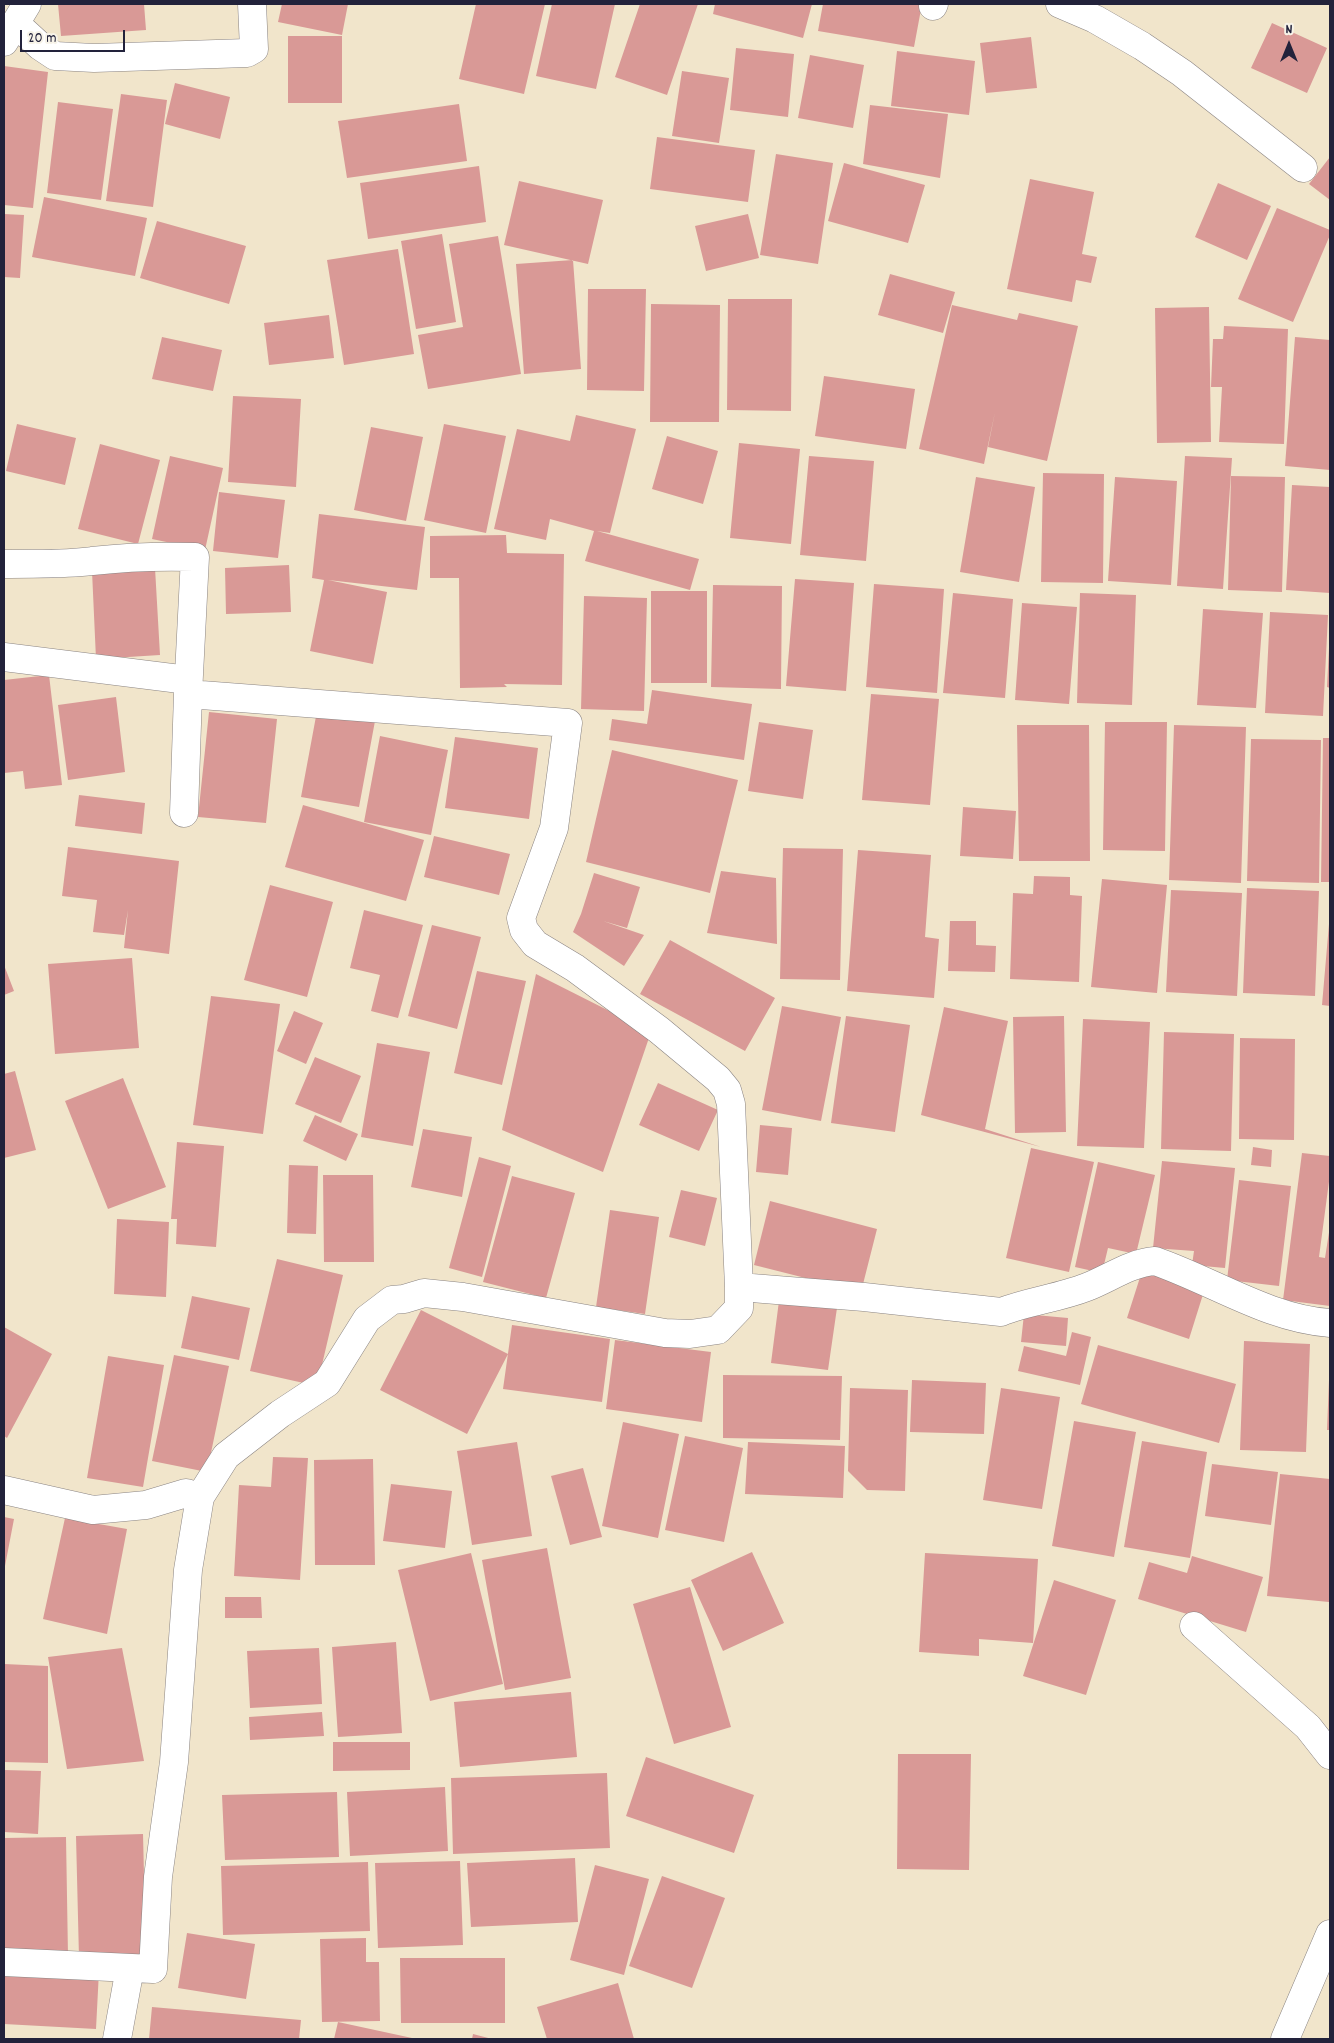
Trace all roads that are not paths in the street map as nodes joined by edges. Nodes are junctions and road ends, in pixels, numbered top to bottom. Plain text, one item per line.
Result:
1 (252, 4) edge
2 (1060, 4) edge
3 (16, 23) edge
4 (1303, 168) dead end
5 (4, 564) edge
6 (4, 657) edge
7 (188, 687) junction
8 (184, 813) dead end
9 (740, 1287) junction
10 (1330, 1324) edge
11 (4, 1490) edge
12 (200, 1497) junction
13 (1194, 1626) dead end
14 (1330, 1755) edge
15 (1330, 1934) edge
16 (4, 1962) edge
17 (130, 1968) junction
18 (117, 2039) edge
19 (1285, 2039) edge

1 - 3 street
2 - 4 street
5 - 7 street
6 - 7 street
7 - 8 street
7 - 9 street
9 - 10 street
9 - 12 street
11 - 12 street
12 - 17 street
13 - 14 street
15 - 19 street
16 - 17 street
17 - 18 street

